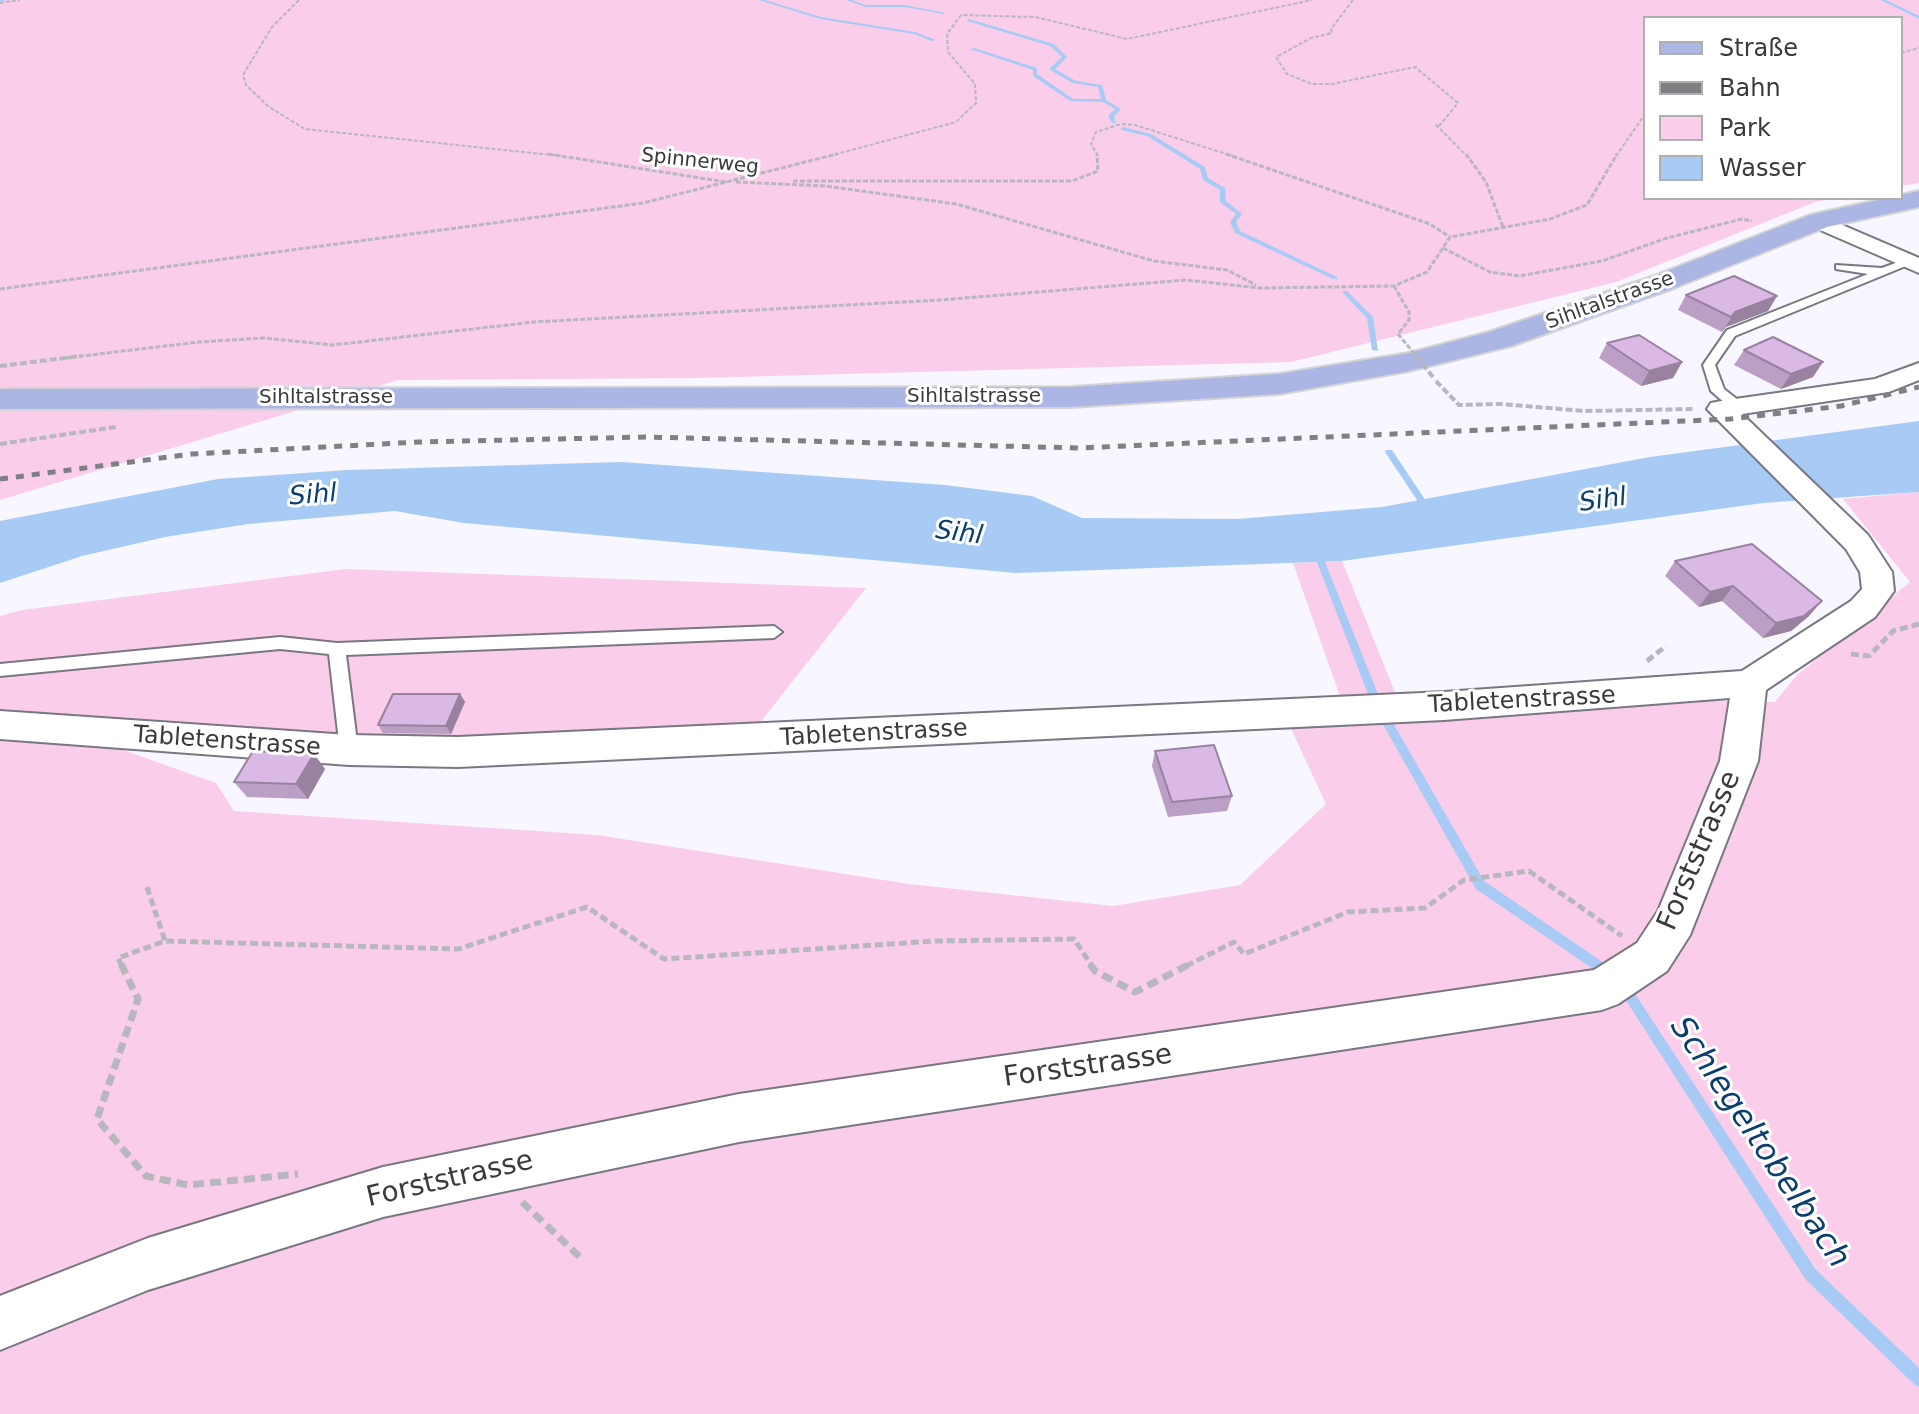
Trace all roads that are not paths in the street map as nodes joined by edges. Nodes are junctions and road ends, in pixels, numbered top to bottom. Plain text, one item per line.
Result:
1 (1919, 199) edge
2 (1819, 221) junction
3 (1914, 264) edge
4 (1840, 267) dead end
5 (1883, 272) junction
6 (1919, 371) edge
7 (0, 399) edge
8 (1734, 416) junction
9 (774, 632) dead end
10 (337, 649) junction
11 (0, 670) edge
12 (1749, 684) junction
13 (0, 725) edge
14 (349, 750) junction
15 (0, 1323) edge

1 - 2 main road, Sihltalstrasse
2 - 3 street
2 - 7 main road, Sihltalstrasse
3 - 5 lane
4 - 5 lane
5 - 8 lane
6 - 8 street
8 - 12 street
9 - 10 lane
10 - 11 lane
10 - 14 lane
12 - 14 street, Tabletenstrasse
12 - 15 street, Forststrasse
13 - 14 street, Tabletenstrasse

